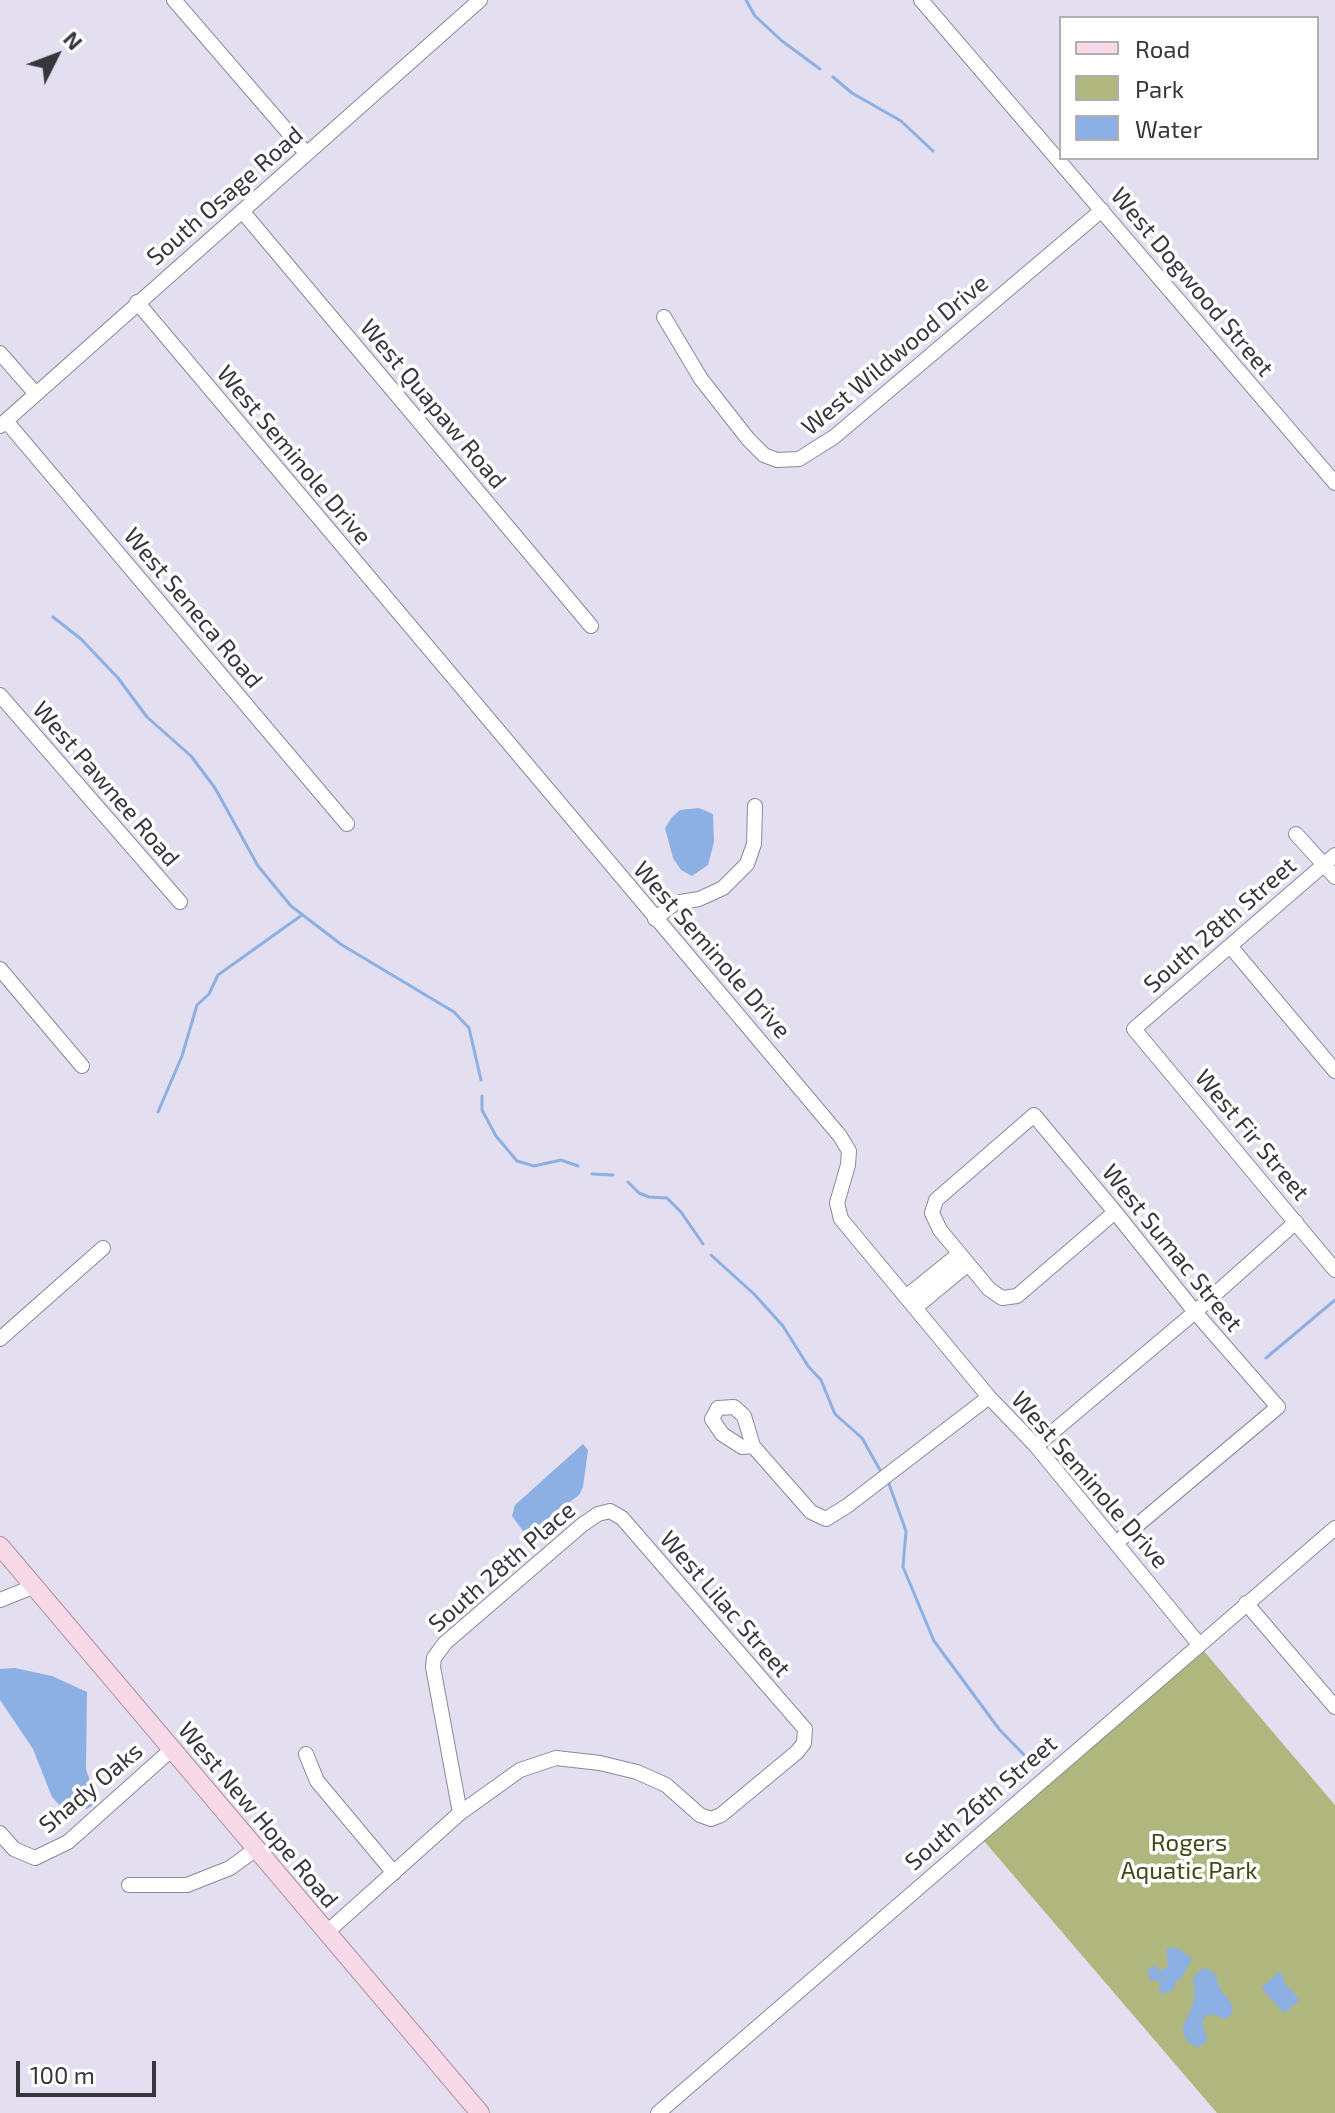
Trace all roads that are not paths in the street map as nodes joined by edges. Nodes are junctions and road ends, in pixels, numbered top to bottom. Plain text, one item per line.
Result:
1 (174, 0) edge
2 (480, 0) edge
3 (921, 0) edge
4 (306, 153) junction
5 (1102, 210) junction
6 (242, 211) junction
7 (137, 302) junction
8 (664, 317) dead end
9 (0, 353) edge
10 (36, 394) junction
11 (3, 423) edge
12 (1335, 483) edge
13 (591, 626) dead end
14 (0, 695) edge
15 (755, 806) dead end
16 (347, 824) dead end
17 (1296, 834) dead end
18 (1330, 860) edge
19 (1335, 877) edge
20 (180, 902) dead end
21 (655, 919) junction
22 (1230, 946) junction
23 (0, 969) edge
24 (1134, 1029) joint
25 (82, 1066) dead end
26 (1335, 1071) edge
27 (1115, 1212) junction
28 (1296, 1222) junction
29 (103, 1248) dead end
30 (963, 1259) junction
31 (1335, 1270) edge
32 (911, 1302) junction
33 (1195, 1312) junction
34 (0, 1339) edge
35 (989, 1397) junction
36 (753, 1446) dead end
37 (1036, 1446) junction
38 (610, 1511) joint
39 (1335, 1528) edge
40 (1116, 1543) junction
41 (0, 1546) edge
42 (35, 1586) junction
43 (0, 1600) edge
44 (1246, 1603) junction
45 (1198, 1643) junction
46 (1332, 1699) edge
47 (171, 1750) junction
48 (306, 1754) dead end
49 (460, 1813) junction
50 (0, 1833) edge
51 (256, 1849) junction
52 (394, 1873) junction
53 (129, 1885) dead end
54 (326, 1933) junction
55 (480, 2113) edge
56 (658, 2113) edge

1 - 4 street
2 - 4 street, South Osage Road
3 - 5 street, West Dogwood Street
4 - 6 street, South Osage Road
5 - 8 street, West Wildwood Drive
5 - 12 street, West Dogwood Street
6 - 7 street, South Osage Road
6 - 13 street, West Quapaw Road
7 - 10 street, South Osage Road
7 - 21 street, West Seminole Drive
9 - 10 street
10 - 11 street, South Osage Road
11 - 16 street, West Seneca Road
14 - 20 street, West Pawnee Road
15 - 21 street
17 - 18 street
18 - 19 street
18 - 22 street, South 28th Street
21 - 32 street, West Seminole Drive
22 - 24 street, South 28th Street
22 - 26 street
23 - 25 street
24 - 28 street, West Fir Street
27 - 30 street
27 - 30 street, West Sumac Street
27 - 33 street, West Sumac Street
28 - 31 street, West Fir Street
28 - 33 street
29 - 34 street
30 - 32 street
32 - 35 street, West Seminole Drive
33 - 37 street
33 - 40 street, West Sumac Street
35 - 36 street
35 - 37 street, West Seminole Drive
37 - 40 street, West Seminole Drive
38 - 49 street, South 28th Place
38 - 49 street, West Lilac Street
39 - 44 street, South 26th Street
40 - 45 street, West Seminole Drive
41 - 42 main road, West New Hope Road
42 - 43 street
42 - 47 main road, West New Hope Road
44 - 45 street, South 26th Street
44 - 46 street
45 - 56 street, South 26th Street
47 - 50 street, Shady Oaks
47 - 51 main road, West New Hope Road
48 - 52 street
49 - 52 street
51 - 53 street
51 - 54 main road, West New Hope Road
52 - 54 street
54 - 55 main road, West New Hope Road

